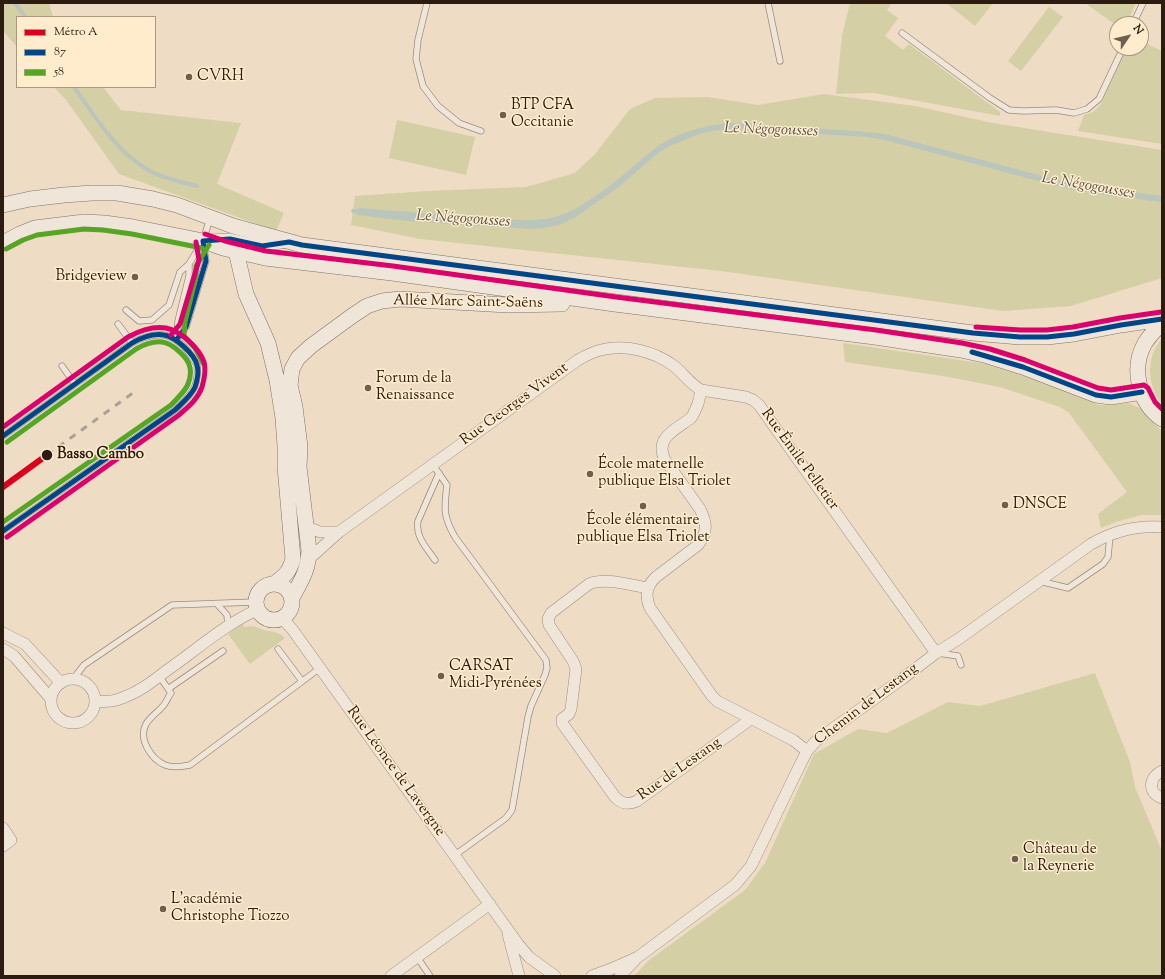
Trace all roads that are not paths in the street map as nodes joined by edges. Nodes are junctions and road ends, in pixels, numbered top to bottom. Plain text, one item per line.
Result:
1 (427, 3) edge
2 (768, 3) edge
3 (1143, 3) edge
4 (1137, 16) edge
5 (902, 33) dead end
6 (1119, 56) edge
7 (780, 61) dead end
8 (481, 131) dead end
9 (3, 205) edge
10 (210, 218) junction
11 (203, 241) junction
12 (289, 242) junction
13 (3, 243) edge
14 (236, 251) junction
15 (189, 264) junction
16 (615, 304) junction
17 (126, 310) dead end
18 (1162, 319) edge
19 (118, 324) dead end
20 (1162, 324) edge
21 (177, 339) junction
22 (132, 343) junction
23 (62, 366) dead end
24 (75, 384) junction
25 (701, 390) junction
26 (1142, 392) junction
27 (1162, 419) edge
28 (3, 436) edge
29 (436, 469) junction
30 (1162, 527) edge
31 (3, 531) edge
32 (339, 532) junction
33 (306, 533) junction
34 (1110, 533) junction
35 (292, 551) junction
36 (309, 559) junction
37 (435, 560) dead end
38 (1038, 581) junction
39 (274, 584) junction
40 (648, 588) junction
41 (292, 598) junction
42 (217, 604) junction
43 (256, 606) junction
44 (283, 619) junction
45 (228, 626) junction
46 (3, 634) edge
47 (3, 649) edge
48 (278, 649) dead end
49 (223, 651) dead end
50 (936, 653) junction
51 (962, 664) dead end
52 (320, 668) junction
53 (159, 676) junction
54 (74, 679) junction
55 (302, 681) junction
56 (61, 683) junction
57 (168, 689) junction
58 (51, 699) junction
59 (95, 701) junction
60 (751, 719) junction
61 (807, 751) junction
62 (1162, 771) edge
63 (1162, 798) edge
64 (3, 828) edge
65 (3, 846) edge
66 (455, 855) junction
67 (490, 904) junction
68 (506, 927) junction
69 (417, 957) junction
70 (638, 957) junction
71 (393, 976) edge
72 (430, 976) edge
73 (519, 976) edge
74 (555, 976) edge
75 (592, 976) edge
76 (620, 976) edge

1 - 8 lane
2 - 7 lane
3 - 4 lane
5 - 6 lane
9 - 10 main road
10 - 11 lane
10 - 12 main road
11 - 12 street
11 - 13 main road
11 - 14 main road
11 - 15 lane
11 - 21 lane
12 - 18 main road
14 - 16 main road
14 - 35 main road
15 - 17 lane
15 - 21 lane
16 - 26 main road
16 - 33 main road, Allée Marc Saint-Saëns
19 - 22 lane
20 - 26 main road
21 - 22 lane
21 - 31 lane
22 - 24 lane
23 - 24 lane
24 - 28 lane
25 - 29 street, Rue Georges Vivent
25 - 40 street
25 - 50 street, Rue Émile Pelletier
26 - 27 main road
29 - 32 street, Rue Georges Vivent
29 - 37 lane
29 - 66 lane
30 - 34 street, Chemin de Lestang
32 - 33 street
32 - 36 street, Rue Georges Vivent
33 - 35 street
33 - 36 main road, Allée Marc Saint-Saëns
34 - 38 street, Chemin de Lestang
34 - 38 lane
35 - 39 main road
36 - 41 main road, Allée Marc Saint-Saëns
38 - 50 street, Chemin de Lestang
39 - 41 main road
39 - 43 main road
40 - 60 street
40 - 60 street, Rue de Lestang
41 - 44 main road
42 - 43 lane
42 - 45 lane
42 - 54 lane
43 - 44 main road
43 - 45 street
44 - 52 street, Rue Léonce de Lavergne
45 - 53 street
46 - 56 street
47 - 58 street
48 - 55 lane
49 - 57 lane
50 - 51 lane
50 - 61 street, Chemin de Lestang
52 - 55 lane
52 - 66 street, Rue Léonce de Lavergne
53 - 57 lane
53 - 59 street
54 - 56 street
54 - 59 street
55 - 57 lane
56 - 58 street
58 - 59 street
60 - 61 street
61 - 70 street, Chemin de Lestang
62 - 63 street
64 - 65 street
66 - 67 street, Rue Léonce de Lavergne
67 - 68 street, Rue Léonce de Lavergne
67 - 69 street
68 - 73 street, Rue Léonce de Lavergne
68 - 74 street, Rue Léonce de Lavergne
69 - 71 street
69 - 72 lane
70 - 75 street, Chemin de Lestang
70 - 76 street, Chemin de Lestang

